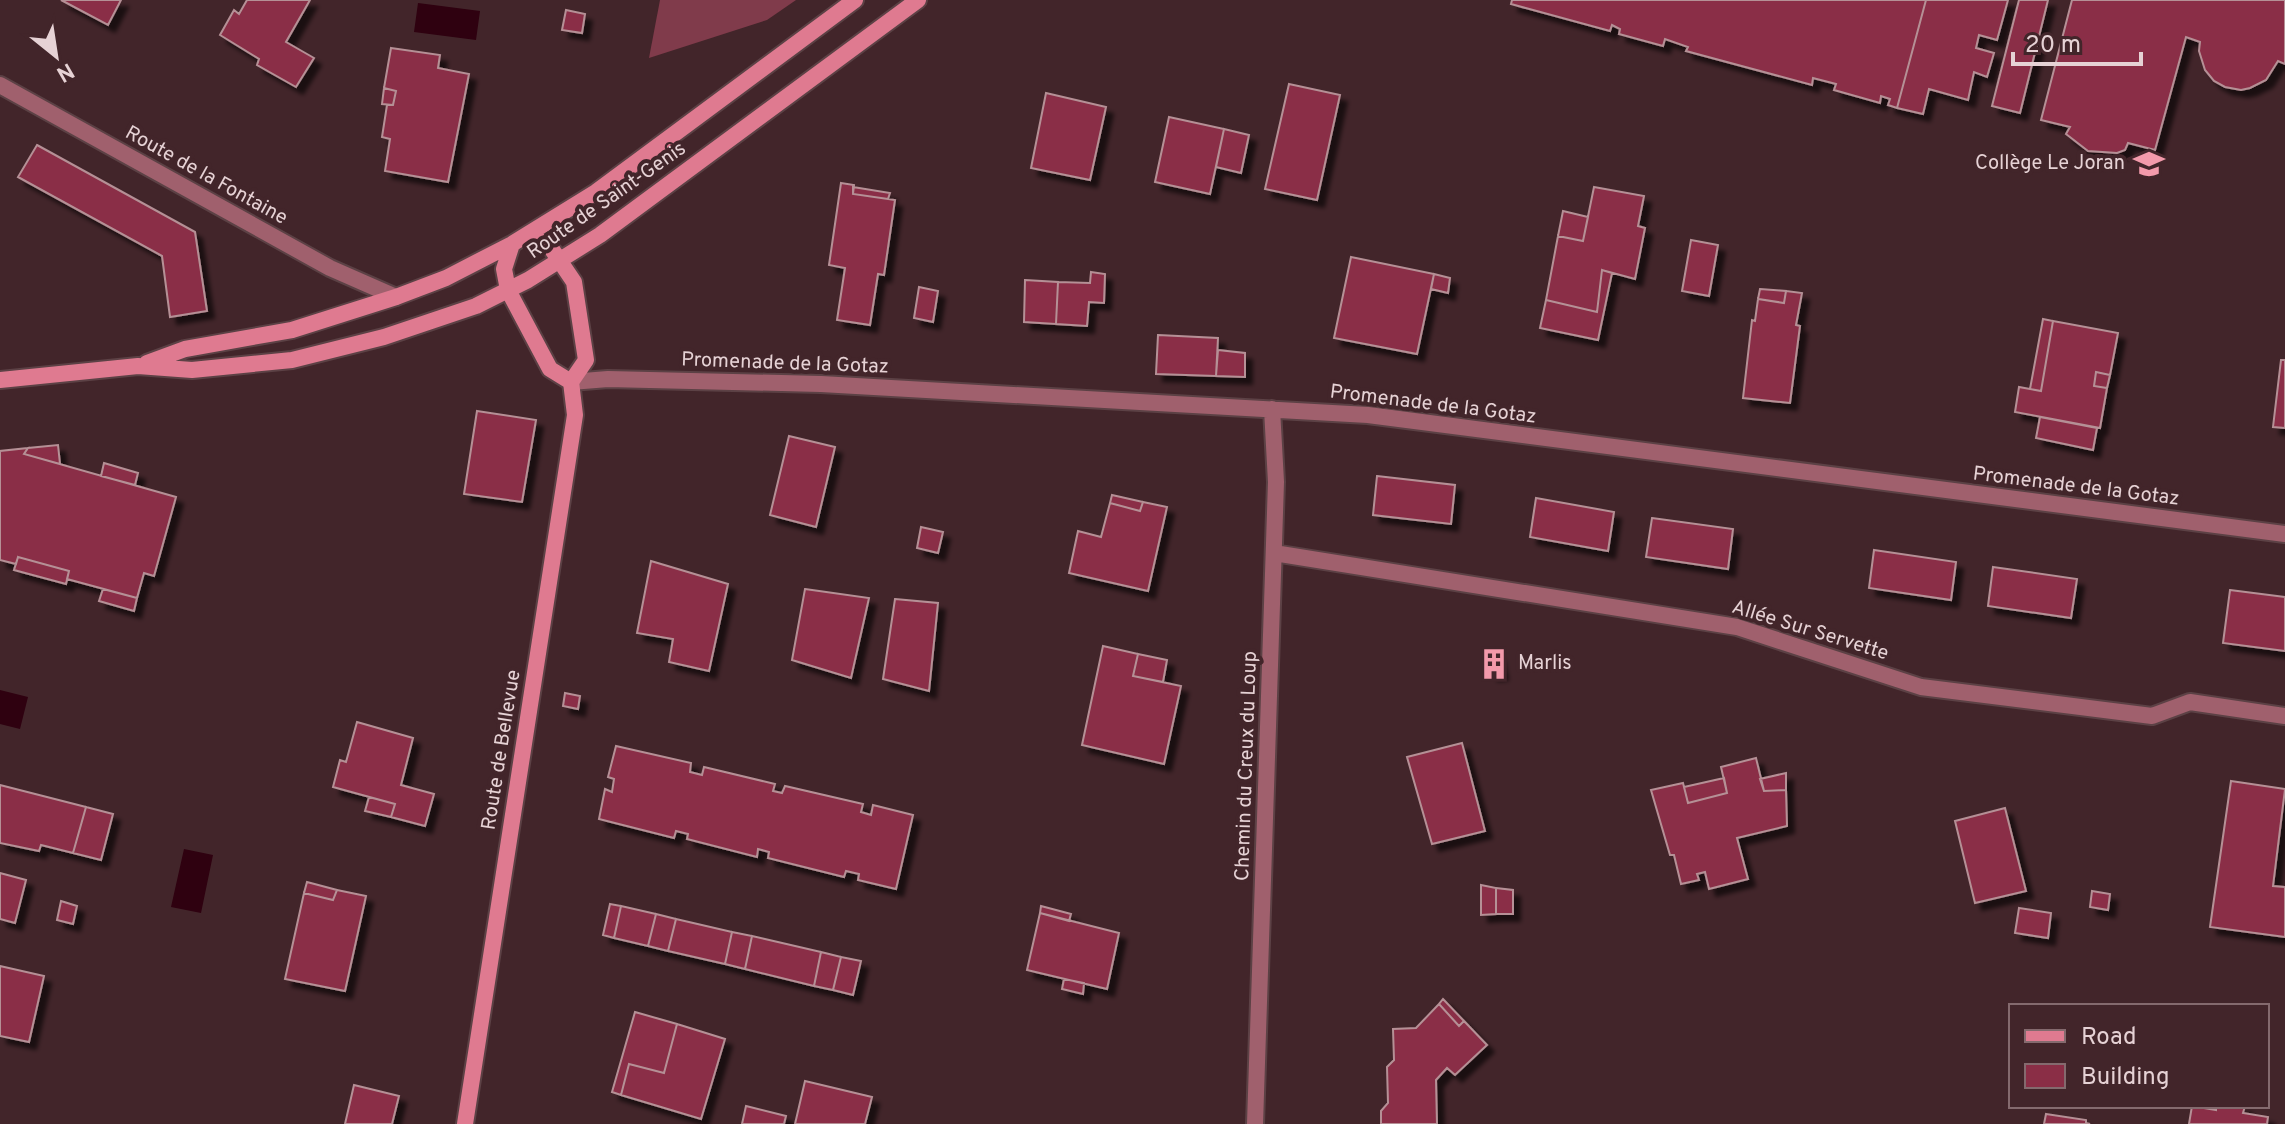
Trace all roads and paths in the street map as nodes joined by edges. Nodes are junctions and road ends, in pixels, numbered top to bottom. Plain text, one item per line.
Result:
1 (855, 0) edge
2 (918, 0) edge
3 (0, 85) edge
4 (520, 239) junction
5 (562, 260) junction
6 (508, 290) junction
7 (396, 297) junction
8 (138, 366) junction
9 (0, 380) edge
10 (571, 382) junction
11 (1272, 409) junction
12 (2285, 534) edge
13 (1274, 553) junction
14 (2285, 716) edge
15 (465, 1124) edge
16 (1255, 1124) edge

1 - 4 main road, Route de Saint-Genis
2 - 5 main road, Route de Saint-Genis
3 - 7 street, Route de la Fontaine
4 - 5 main road
4 - 6 main road
4 - 7 main road, Route de Saint-Genis
5 - 6 main road, Route de Saint-Genis
5 - 10 main road, Route de Bellevue
6 - 8 main road, Route de Saint-Genis
6 - 10 main road
7 - 8 main road, Route de Saint-Genis
8 - 9 main road, Route de Saint-Genis
10 - 11 street, Promenade de la Gotaz
10 - 15 main road, Route de Bellevue
11 - 12 street, Promenade de la Gotaz
11 - 13 street, Chemin du Creux du Loup
13 - 14 street, Allée Sur Servette
13 - 16 street, Chemin du Creux du Loup

